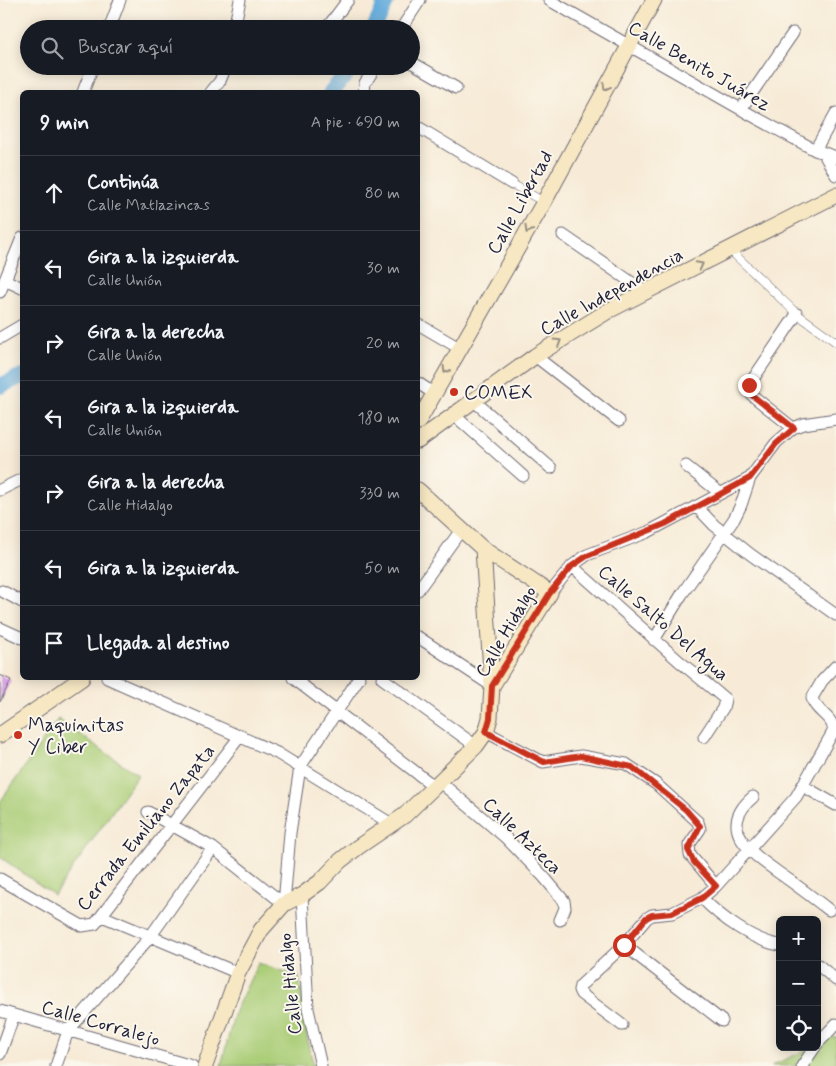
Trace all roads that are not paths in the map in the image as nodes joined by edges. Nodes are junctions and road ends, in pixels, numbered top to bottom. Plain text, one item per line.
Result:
1 (120, 0) edge
2 (240, 0) edge
3 (348, 0) edge
4 (420, 0) edge
5 (549, 0) edge
6 (654, 0) edge
7 (112, 20) edge
8 (236, 20) edge
9 (333, 20) edge
10 (407, 20) edge
11 (793, 33) dead end
12 (630, 45) junction
13 (420, 67) edge
14 (89, 75) edge
15 (222, 75) edge
16 (370, 75) edge
17 (456, 88) dead end
18 (83, 90) edge
19 (212, 90) edge
20 (364, 90) edge
21 (741, 109) junction
22 (836, 113) edge
23 (420, 128) edge
24 (820, 152) junction
25 (836, 158) edge
26 (836, 174) edge
27 (512, 184) joint
28 (836, 195) edge
29 (544, 202) junction
30 (563, 235) dead end
31 (20, 243) edge
32 (729, 249) junction
33 (5, 280) junction
34 (20, 287) edge
35 (0, 292) edge
36 (647, 293) junction
37 (798, 314) junction
38 (420, 325) edge
39 (20, 326) edge
40 (0, 338) edge
41 (836, 342) edge
42 (459, 348) junction
43 (535, 356) junction
44 (420, 384) edge
45 (433, 392) junction
46 (473, 400) junction
47 (454, 415) junction
48 (420, 418) edge
49 (836, 419) edge
50 (619, 421) dead end
51 (794, 428) junction
52 (420, 440) edge
53 (686, 466) dead end
54 (551, 468) dead end
55 (523, 476) dead end
56 (750, 478) junction
57 (20, 480) edge
58 (0, 490) edge
59 (420, 492) edge
60 (720, 493) junction
61 (696, 506) junction
62 (461, 530) junction
63 (725, 534) junction
64 (483, 549) junction
65 (572, 566) junction
66 (420, 581) edge
67 (2, 590) dead end
68 (550, 593) junction
69 (20, 601) edge
70 (836, 615) edge
71 (0, 628) edge
72 (20, 637) edge
73 (420, 639) edge
74 (654, 640) junction
75 (836, 666) edge
76 (79, 680) edge
77 (112, 680) edge
78 (296, 680) edge
79 (358, 680) edge
80 (385, 680) edge
81 (492, 686) junction
82 (336, 712) junction
83 (486, 732) junction
84 (0, 735) edge
85 (241, 735) junction
86 (704, 737) dead end
87 (476, 746) junction
88 (300, 767) junction
89 (437, 785) junction
90 (803, 786) junction
91 (753, 797) dead end
92 (836, 805) edge
93 (148, 812) dead end
94 (171, 824) junction
95 (393, 825) junction
96 (213, 848) junction
97 (749, 851) junction
98 (0, 879) edge
99 (716, 886) junction
100 (302, 895) junction
101 (702, 898) junction
102 (284, 904) junction
103 (829, 910) dead end
104 (102, 916) junction
105 (560, 920) dead end
106 (150, 937) junction
107 (776, 944) edge
108 (624, 945) junction
109 (821, 967) edge
110 (238, 973) junction
111 (836, 980) edge
112 (0, 1011) edge
113 (14, 1015) junction
114 (722, 1020) dead end
115 (836, 1024) edge
116 (622, 1025) dead end
117 (68, 1031) junction
118 (821, 1040) edge
119 (812, 1051) edge
120 (0, 1054) edge
121 (56, 1066) edge
122 (192, 1066) edge
123 (205, 1066) edge
124 (321, 1066) edge
125 (802, 1066) edge

1 - 7 street
2 - 8 street
3 - 9 street
4 - 10 street
5 - 12 street, Calle Benito Juárez
6 - 12 main road, Calle Libertad
11 - 21 street
12 - 21 street, Calle Benito Juárez
12 -> 29 main road, Calle Libertad
13 - 17 street
14 - 18 street
15 - 19 street
16 - 20 street
21 - 24 street, Calle Benito Juárez
22 - 24 street
23 - 27 street
24 - 25 street, Calle Benito Juárez
24 - 26 street
27 - 29 street
28 - 32 main road, Calle Independencia
29 -> 42 main road, Calle Libertad
30 - 36 street
31 - 33 street
36 -> 32 main road, Calle Independencia
32 - 37 street
33 - 34 street
33 - 35 street
43 -> 36 main road, Calle Independencia
37 - 41 street
37 - 51 street
38 - 42 street
39 - 40 street
42 -> 45 main road, Calle Libertad
43 - 46 main road, Calle Independencia
43 - 50 street
44 - 45 street
45 - 48 main road, Calle Libertad
46 - 47 main road, Calle Independencia
46 - 54 street
47 - 52 main road, Calle Independencia
47 - 55 street
49 - 51 street, Calle Hidalgo
51 - 56 street, Calle Hidalgo
53 - 60 street
56 - 60 street, Calle Hidalgo
56 - 63 street
57 - 58 street
59 - 62 main road
60 - 61 street, Calle Hidalgo
61 - 63 street
61 - 65 street, Calle Hidalgo
62 - 64 main road
62 - 66 street
63 - 70 street
63 - 74 street
64 - 68 main road
64 - 81 main road
65 - 68 street, Calle Hidalgo
65 - 74 street, Calle Salto Del Agua
67 - 69 street
68 - 81 main road, Calle Hidalgo
71 - 72 street
73 - 81 street
74 - 86 street, Calle Salto Del Agua
75 - 90 street
76 - 84 main road
77 - 85 street
78 - 82 street
79 - 82 street
80 - 87 street
81 - 83 main road, Calle Hidalgo
82 - 88 street
82 - 89 street
83 - 87 main road, Calle Hidalgo
83 - 99 street
85 - 88 street
85 - 94 street, Cerrada Emiliano Zapata
87 - 89 main road, Calle Hidalgo
88 - 95 street
88 - 102 street
89 - 95 main road, Calle Hidalgo
89 - 105 street, Calle Azteca
90 - 92 street
90 - 97 street
91 - 97 street
93 - 94 street
94 - 96 street
94 - 104 street, Cerrada Emiliano Zapata
95 - 100 main road, Calle Hidalgo
96 - 102 street
96 - 106 street
97 - 99 street
97 - 103 street
98 - 104 street, Cerrada Emiliano Zapata
99 - 101 street
100 - 102 main road
100 - 124 street, Calle Hidalgo
101 - 107 street
101 - 108 street
102 - 110 main road
104 - 106 street
106 - 110 street
106 - 117 street
108 - 114 street
108 - 116 street
109 - 111 street
110 - 123 main road
112 - 113 street, Calle Corralejo
113 - 117 street, Calle Corralejo
113 - 120 street
115 - 118 street
117 - 121 street
117 - 122 street, Calle Corralejo
119 - 125 street

